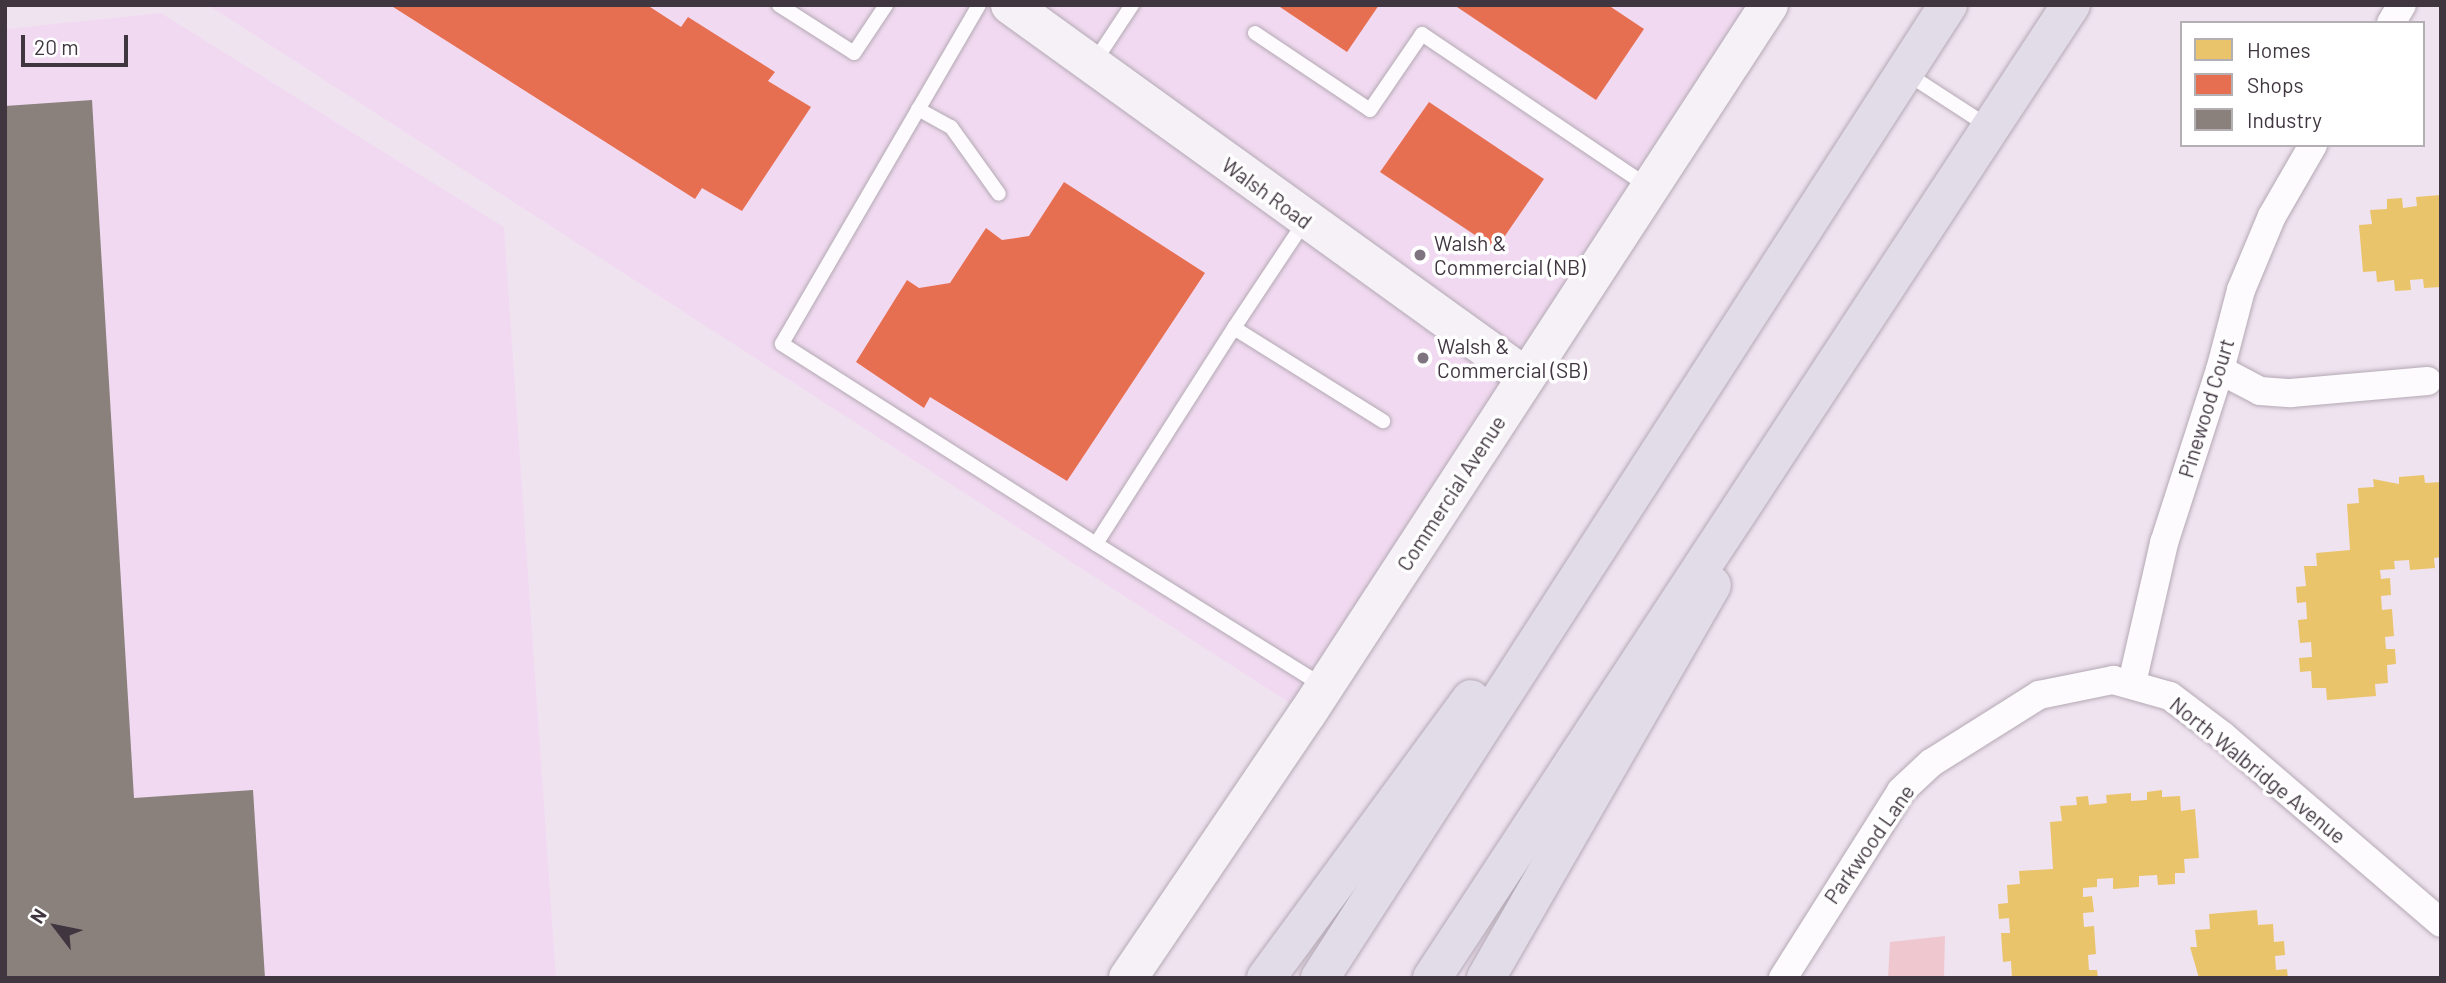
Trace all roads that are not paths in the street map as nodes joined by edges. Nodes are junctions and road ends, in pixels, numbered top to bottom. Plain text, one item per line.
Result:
1 (779, 5) edge
2 (886, 5) edge
3 (979, 5) edge
4 (1010, 5) edge
5 (1132, 5) edge
6 (1769, 5) edge
7 (1948, 5) edge
8 (2071, 5) edge
9 (2402, 5) edge
10 (2392, 21) edge
11 (1255, 33) dead end
12 (1092, 65) junction
13 (1905, 72) junction
14 (918, 109) junction
15 (1990, 127) junction
16 (2312, 147) edge
17 (1650, 188) junction
18 (999, 194) dead end
19 (1305, 221) junction
20 (1775, 273) junction
21 (1234, 328) junction
22 (2220, 370) junction
23 (1526, 377) junction
24 (2427, 382) dead end
25 (1383, 421) dead end
26 (1788, 433) junction
27 (1096, 544) junction
28 (2132, 683) junction
29 (1325, 687) junction
30 (2051, 692) joint
31 (2441, 923) edge
32 (1128, 978) edge
33 (1266, 978) edge
34 (1320, 978) edge
35 (1433, 978) edge
36 (1486, 978) edge
37 (1783, 978) edge

1 - 2 lane
3 - 14 lane
4 - 12 street, Walsh Road
5 - 12 lane
6 - 17 street, Commercial Avenue
7 - 13 highway
8 - 15 highway
9 - 10 street
11 - 17 lane
12 - 19 street, Walsh Road
13 - 15 lane
13 - 20 highway
14 - 18 lane
14 - 27 lane
15 - 26 highway
16 - 22 street, Pinewood Court
17 - 23 street, Commercial Avenue
19 - 21 lane
19 - 23 street, Walsh Road
20 - 33 highway
20 - 34 highway
21 - 25 lane
21 - 27 lane
22 - 24 street
22 - 28 street, Pinewood Court
23 - 29 street, Commercial Avenue
26 - 35 highway
26 - 36 highway
27 - 29 lane
28 - 30 street, North Walbridge Avenue
28 - 31 street, North Walbridge Avenue
29 - 32 street, Commercial Avenue
30 - 37 street, Parkwood Lane

